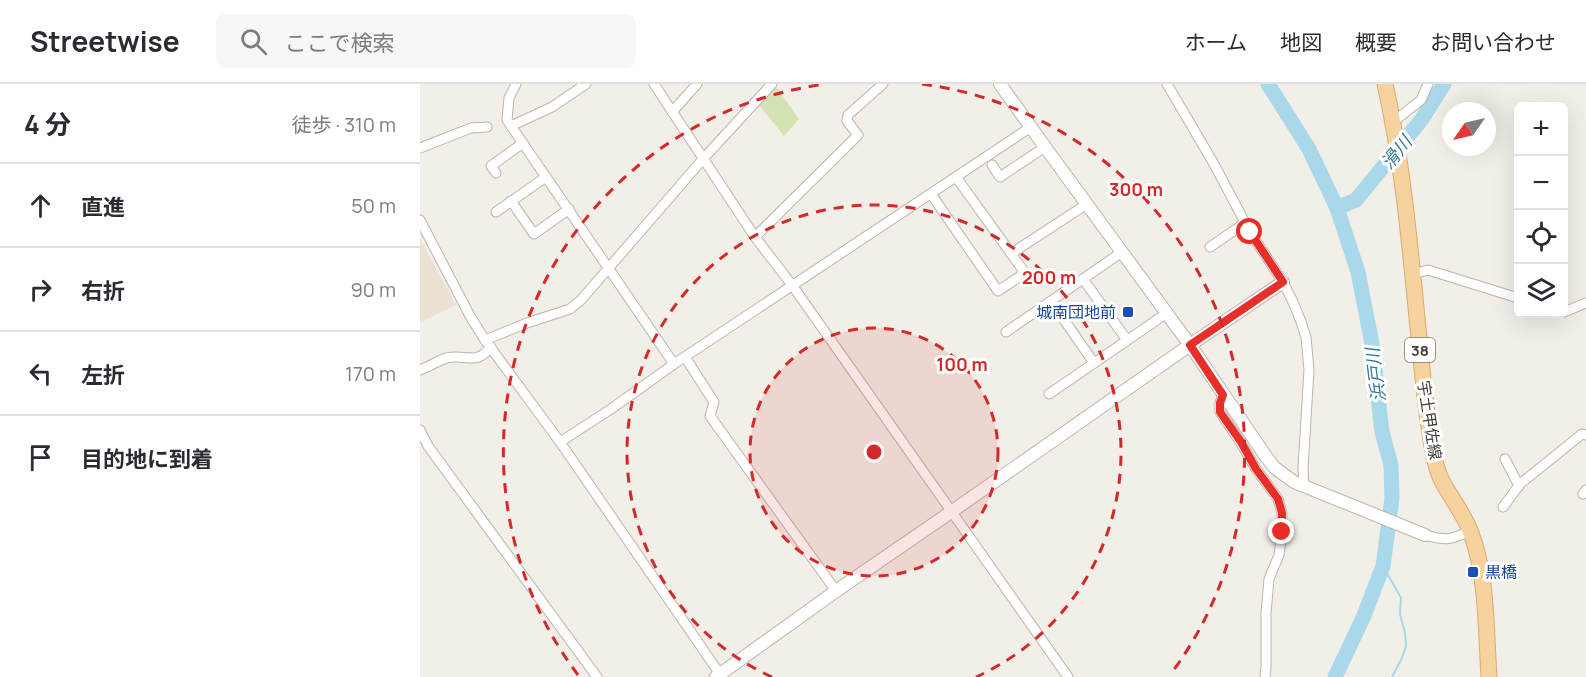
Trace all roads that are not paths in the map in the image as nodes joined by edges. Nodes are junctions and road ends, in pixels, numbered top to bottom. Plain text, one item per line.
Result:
1 (516, 84) edge
2 (586, 84) edge
3 (654, 84) edge
4 (697, 84) edge
5 (772, 84) edge
6 (883, 84) edge
7 (1000, 84) edge
8 (1167, 84) edge
9 (1385, 84) edge
10 (1428, 84) edge
11 (672, 112) junction
12 (511, 126) junction
13 (488, 127) dead end
14 (1031, 127) junction
15 (1394, 129) junction
16 (523, 143) junction
17 (1045, 147) junction
18 (420, 148) edge
19 (703, 159) junction
20 (992, 165) dead end
21 (496, 173) dead end
22 (546, 177) junction
23 (956, 177) junction
24 (930, 194) junction
25 (511, 201) junction
26 (1087, 204) junction
27 (568, 209) junction
28 (496, 212) dead end
29 (420, 220) edge
30 (1245, 223) junction
31 (756, 237) junction
32 (1210, 247) dead end
33 (1122, 252) junction
34 (1012, 253) junction
35 (609, 267) junction
36 (1413, 274) junction
37 (1083, 279) junction
38 (1283, 282) junction
39 (792, 285) junction
40 (1514, 297) edge
41 (1051, 301) junction
42 (1586, 303) edge
43 (1568, 310) edge
44 (1167, 313) junction
45 (1006, 332) dead end
46 (1127, 340) junction
47 (488, 344) junction
48 (1190, 345) junction
49 (685, 357) junction
50 (1094, 363) junction
51 (674, 364) junction
52 (420, 370) edge
53 (1049, 394) dead end
54 (1223, 395) junction
55 (420, 430) edge
56 (1586, 435) edge
57 (560, 441) junction
58 (422, 442) edge
59 (1505, 459) dead end
60 (1519, 486) junction
61 (1307, 488) junction
62 (1503, 507) dead end
63 (951, 512) junction
64 (1470, 531) junction
65 (1425, 535) joint
66 (836, 591) junction
67 (719, 676) edge
68 (597, 677) edge
69 (1068, 677) edge
70 (1265, 677) edge
71 (1489, 677) edge

1 - 12 street
2 - 12 street
3 - 11 street
4 - 11 street
5 - 19 street
6 - 31 street
7 - 14 street
8 - 30 street
9 - 15 main road, 宇土甲佐線 / 38
10 - 15 street
11 - 19 street
12 - 16 street
13 - 18 street
14 - 17 street
14 - 23 street
15 - 36 main road, 宇土甲佐線 / 38
16 - 21 street
16 - 22 street
17 - 20 street
17 - 26 street
19 - 31 street
19 - 35 street
22 - 25 street
22 - 27 street
23 - 24 street
23 - 34 street
24 - 34 street
24 - 39 street
25 - 27 street
25 - 28 street
26 - 33 street
26 - 34 street
27 - 35 street
29 - 47 street
30 - 32 street
30 - 38 street
31 - 39 street
33 - 37 street
33 - 44 street
35 - 47 street
35 - 51 street
36 - 40 street
36 - 64 main road, 宇土甲佐線 / 38
37 - 41 street
37 - 46 street
38 - 48 street
38 - 61 street
39 - 49 street
39 - 63 street
41 - 45 street
41 - 50 street
42 - 43 street
44 - 46 street
44 - 48 street
46 - 50 street
47 - 52 street
47 - 57 street
48 - 54 street
48 - 63 street
49 - 51 street
49 - 66 street
50 - 53 street
51 - 57 street
54 - 61 street
54 - 70 street
55 - 58 street
56 - 60 street
57 - 67 street
58 - 68 street
59 - 60 street
60 - 62 street
61 - 65 street
63 - 66 street
63 - 69 street
64 - 65 street
64 - 71 main road, 宇土甲佐線 / 38
66 - 67 street

